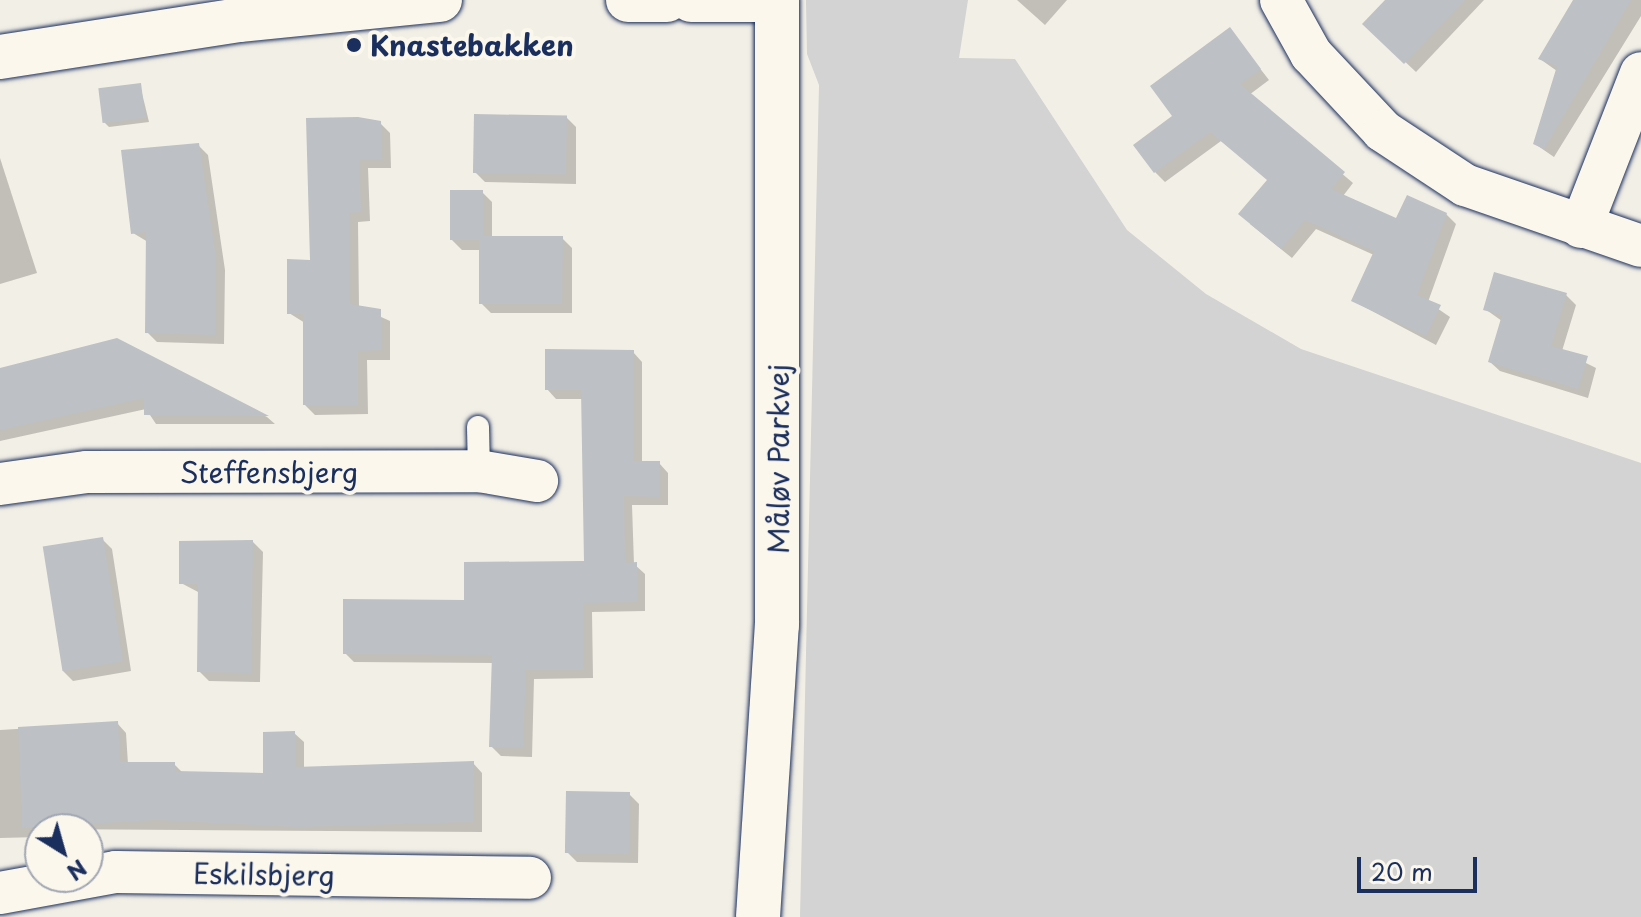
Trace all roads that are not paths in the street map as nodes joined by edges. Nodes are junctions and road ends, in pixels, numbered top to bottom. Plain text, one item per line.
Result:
1 (440, 0) edge
2 (628, 0) edge
3 (667, 0) edge
4 (691, 0) edge
5 (760, 0) edge
6 (777, 0) edge
7 (1281, 0) edge
8 (0, 57) edge
9 (1641, 73) edge
10 (1581, 227) junction
11 (1641, 246) edge
12 (478, 427) dead end
13 (479, 471) junction
14 (537, 481) dead end
15 (0, 484) edge
16 (530, 878) dead end
17 (0, 893) edge
18 (758, 917) edge

1 - 8 street
2 - 3 street
4 - 5 street
6 - 18 street, Måløv Parkvej
7 - 10 street
9 - 10 street
10 - 11 street
12 - 13 lane
13 - 14 street, Steffensbjerg
13 - 15 street, Steffensbjerg
16 - 17 street, Eskilsbjerg

